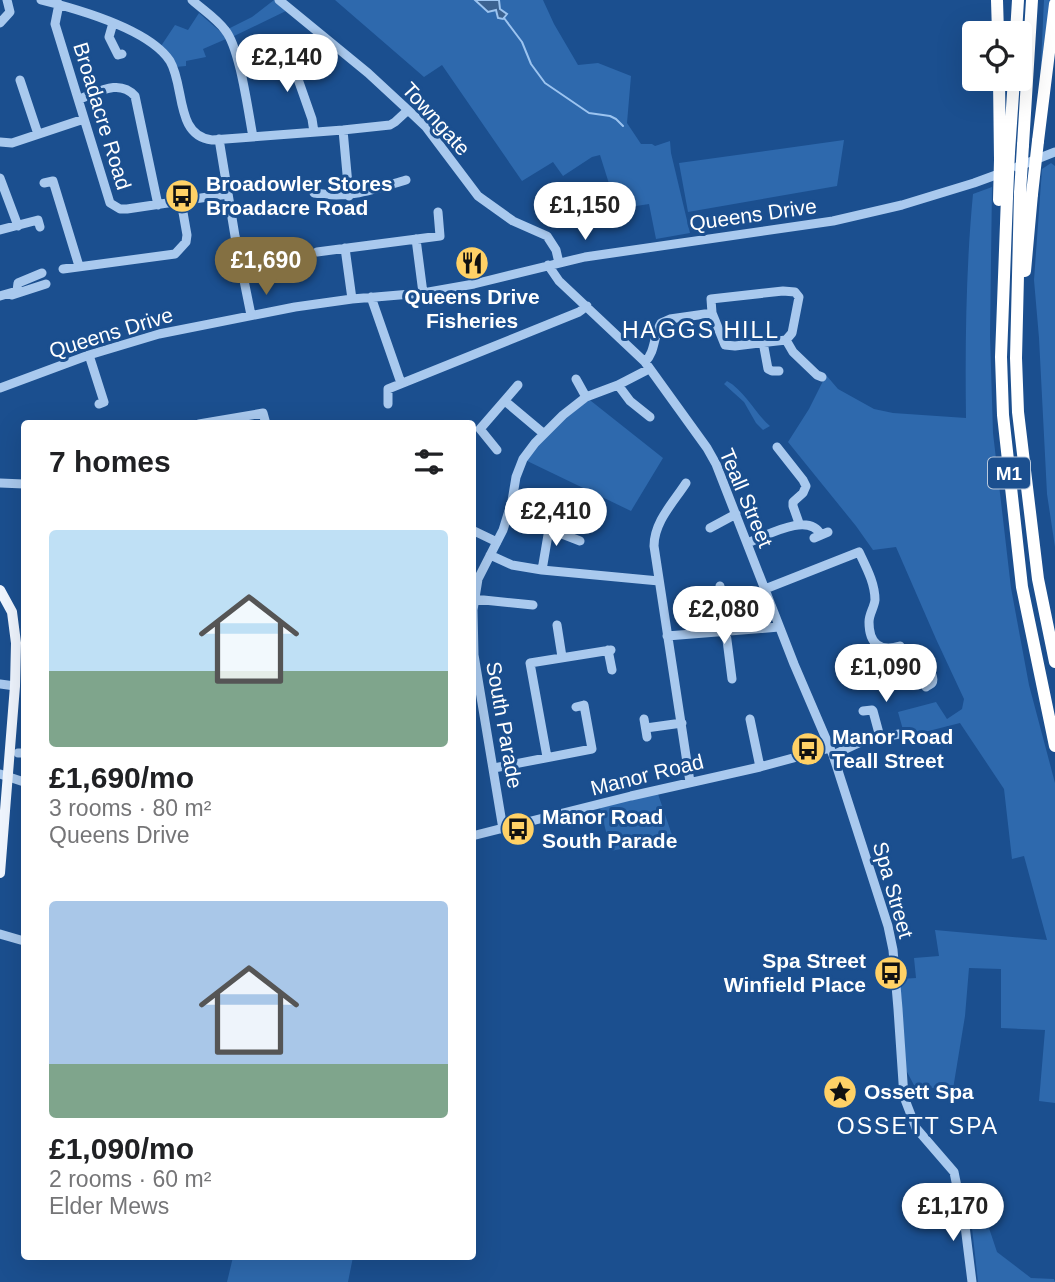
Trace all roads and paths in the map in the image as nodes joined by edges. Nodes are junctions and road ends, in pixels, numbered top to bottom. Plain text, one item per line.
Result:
1 (7, 0) edge
2 (41, 0) edge
3 (192, 0) edge
4 (279, 0) edge
5 (998, 0) edge
6 (1018, 0) edge
7 (1032, 0) edge
8 (56, 3) edge
9 (1055, 4) edge
10 (998, 21) edge
11 (1017, 21) edge
12 (0, 23) edge
13 (113, 23) junction
14 (122, 54) dead end
15 (261, 55) dead end
16 (20, 80) dead end
17 (1000, 91) edge
18 (1012, 91) edge
19 (79, 99) junction
20 (408, 110) junction
21 (84, 119) junction
22 (343, 130) junction
23 (314, 132) junction
24 (38, 134) junction
25 (253, 136) junction
26 (219, 139) junction
27 (0, 142) edge
28 (1055, 152) edge
29 (1004, 156) junction
30 (0, 178) edge
31 (408, 179) dead end
32 (44, 183) dead end
33 (313, 192) dead end
34 (228, 194) junction
35 (349, 196) junction
36 (1015, 196) junction
37 (181, 201) junction
38 (158, 205) junction
39 (438, 212) dead end
40 (18, 226) junction
41 (40, 227) dead end
42 (0, 230) edge
43 (416, 239) junction
44 (345, 248) junction
45 (317, 252) dead end
46 (559, 263) junction
47 (548, 265) junction
48 (79, 266) junction
49 (63, 269) dead end
50 (42, 273) dead end
51 (46, 284) dead end
52 (423, 293) junction
53 (372, 297) junction
54 (0, 298) edge
55 (352, 299) junction
56 (587, 306) junction
57 (712, 313) junction
58 (251, 315) junction
59 (786, 340) junction
60 (763, 342) junction
61 (89, 355) junction
62 (647, 366) junction
63 (779, 371) dead end
64 (822, 377) dead end
65 (401, 383) junction
66 (582, 383) dead end
67 (519, 385) dead end
68 (618, 385) junction
69 (0, 388) edge
70 (586, 397) junction
71 (505, 401) junction
72 (99, 404) dead end
73 (388, 404) dead end
74 (650, 417) dead end
75 (221, 420) edge
76 (265, 420) edge
77 (543, 433) junction
78 (782, 449) dead end
79 (497, 450) dead end
80 (21, 482) edge
81 (0, 483) edge
82 (686, 483) dead end
83 (736, 514) junction
84 (799, 523) junction
85 (712, 525) dead end
86 (476, 532) edge
87 (821, 535) dead end
88 (580, 541) dead end
89 (497, 542) junction
90 (747, 543) junction
91 (490, 555) junction
92 (542, 570) junction
93 (659, 581) junction
94 (720, 586) dead end
95 (476, 589) edge
96 (765, 589) junction
97 (0, 590) edge
98 (476, 599) edge
99 (533, 605) dead end
100 (556, 625) dead end
101 (779, 626) junction
102 (726, 631) junction
103 (667, 636) junction
104 (20, 644) edge
105 (562, 657) junction
106 (1055, 662) edge
107 (476, 666) edge
108 (612, 670) dead end
109 (732, 679) dead end
110 (0, 684) edge
111 (15, 686) junction
112 (926, 687) dead end
113 (576, 707) dead end
114 (870, 708) dead end
115 (750, 719) dead end
116 (681, 723) junction
117 (646, 728) dead end
118 (899, 734) dead end
119 (880, 737) junction
120 (1055, 746) edge
121 (832, 751) junction
122 (547, 757) junction
123 (760, 766) junction
124 (494, 768) junction
125 (3, 775) edge
126 (21, 781) edge
127 (690, 782) junction
128 (503, 829) junction
129 (476, 835) edge
130 (0, 873) edge
131 (0, 934) edge
132 (21, 940) edge
133 (972, 1282) edge

1 - 12 street
2 - 8 street
3 - 25 street
4 - 20 street, Towngate
5 - 10 highway
6 - 11 highway
7 - 36 highway, M1, bridge
8 - 13 street
8 - 19 street, Broadacre Road
9 - 36 highway, bridge
13 - 14 street
13 - 26 street
15 - 23 street
16 - 24 street
17 - 29 highway
18 - 29 highway, M1
19 - 21 street, Broadacre Road
19 - 38 street
20 - 22 street
20 - 46 street, Towngate
21 - 24 street
21 - 38 street, Broadacre Road
22 - 23 street
22 - 35 street
23 - 25 street
24 - 27 street
25 - 26 street
26 - 34 street
28 - 46 street, Queens Drive
29 - 36 highway, M1, bridge
30 - 40 street
31 - 35 street
32 - 48 street
33 - 35 street
34 - 37 street, Broadacre Road
34 - 58 street
36 - 106 highway, M1
36 - 120 highway, M1
37 - 38 street, Broadacre Road
37 - 48 street
39 - 43 street
40 - 41 street
40 - 42 street
43 - 44 street
43 - 52 street
44 - 45 street
44 - 55 street
46 - 47 street, Queens Drive
47 - 52 street, Queens Drive
47 - 56 street, Teall Street
48 - 49 street
50 - 54 street
51 - 54 street
52 - 53 street, Queens Drive
53 - 55 street, Queens Drive
53 - 65 street
55 - 58 street, Queens Drive
56 - 62 street, Teall Street
56 - 65 street
57 - 59 street
57 - 60 street
57 - 62 street
58 - 61 street, Queens Drive
59 - 60 street
59 - 64 street
60 - 63 street
61 - 69 street, Queens Drive
61 - 72 street
62 - 68 street, South Parade
62 - 83 street, Teall Street
65 - 73 street
66 - 70 street
67 - 71 street
68 - 70 street, South Parade
68 - 74 street
70 - 77 street, South Parade
71 - 77 street
71 - 79 street
75 - 76 street
77 - 89 street, South Parade
78 - 84 street
80 - 81 street
82 - 93 street
83 - 85 street
83 - 90 street, Teall Street
84 - 87 street
84 - 90 street
86 - 89 street
88 - 92 street
89 - 91 street, South Parade
90 - 96 street, Teall Street
91 - 92 street
91 - 95 street, South Parade
92 - 93 street
93 - 103 street
94 - 102 street
96 - 101 street, Teall Street
96 - 112 street
97 - 104 main road
98 - 99 street
100 - 105 street
101 - 102 street
101 - 121 street, Teall Street
102 - 103 street
102 - 109 street
103 - 116 street
104 - 111 main road
105 - 108 street
105 - 122 street
107 - 124 street, South Parade
110 - 111 street
111 - 125 main road
113 - 122 street
114 - 119 street
115 - 123 street
116 - 117 street
116 - 127 street
118 - 119 street, Manor Road
119 - 121 street, Manor Road
121 - 123 street, Manor Road
121 - 133 street, Spa Street
122 - 124 street
123 - 127 street, Manor Road
124 - 128 street, South Parade
125 - 126 street
125 - 130 main road
127 - 128 street, Manor Road
128 - 129 street, Manor Road
131 - 132 street

